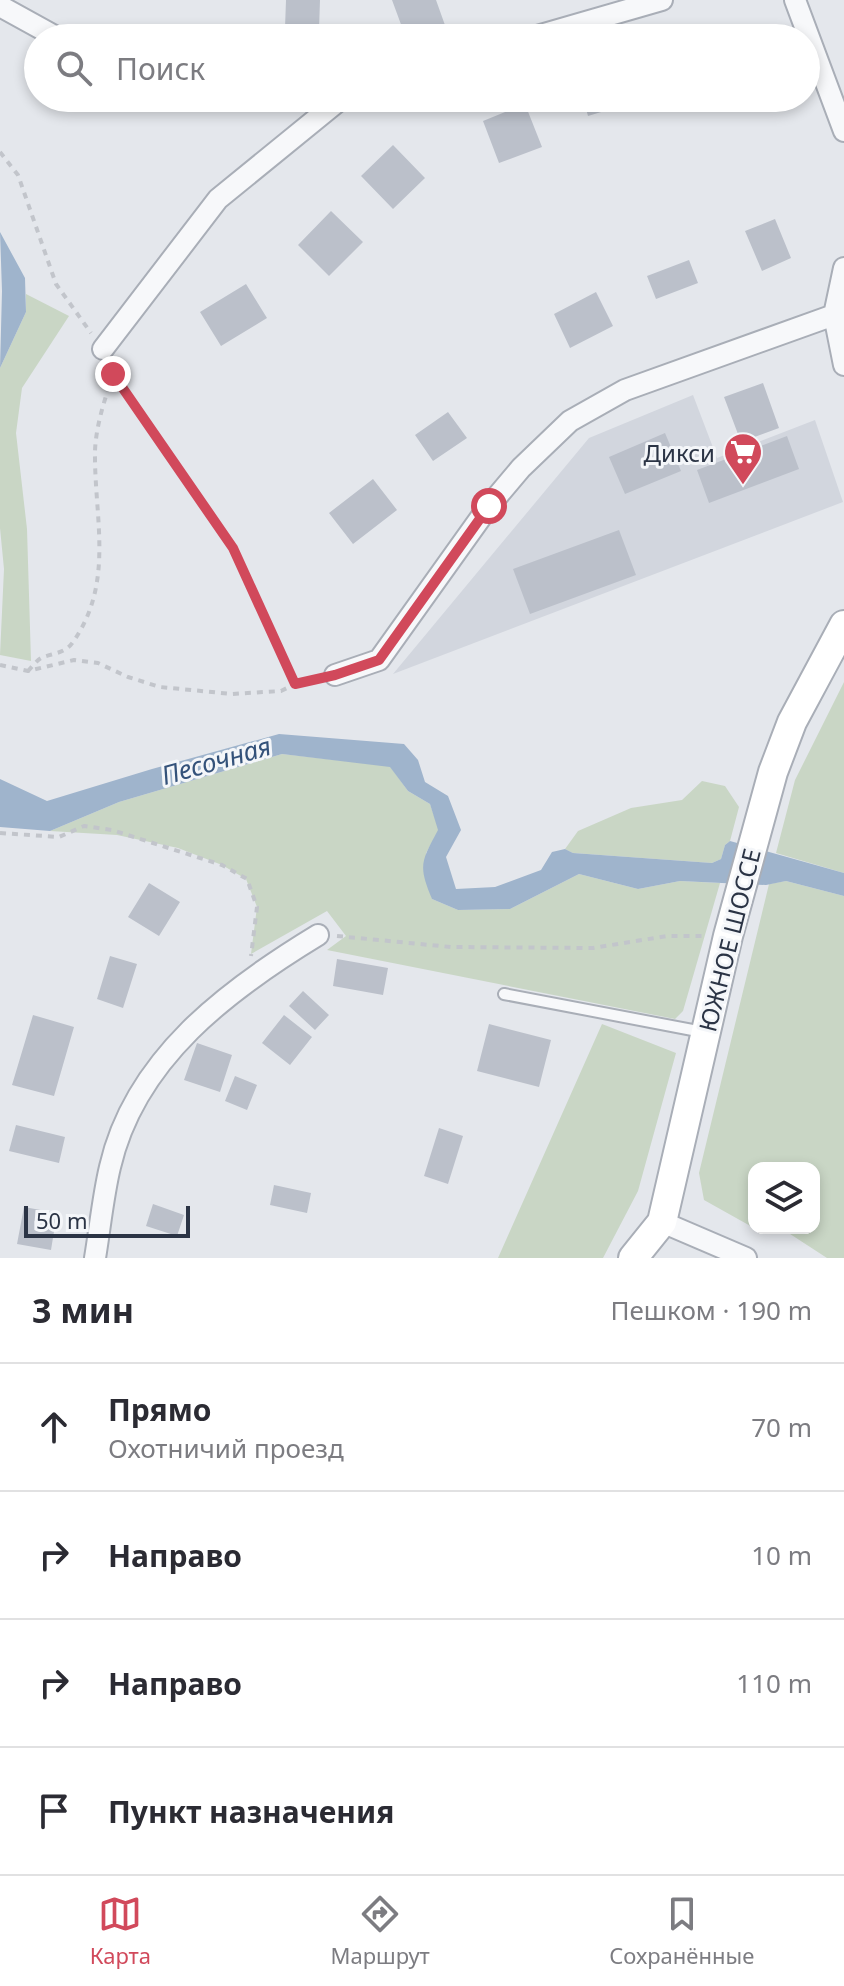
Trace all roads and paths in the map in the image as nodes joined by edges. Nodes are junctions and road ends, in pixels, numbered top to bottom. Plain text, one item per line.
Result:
1 (662, 0) edge
2 (795, 0) edge
3 (0, 6) edge
4 (33, 24) edge
5 (579, 24) edge
6 (804, 24) edge
7 (820, 67) edge
8 (325, 112) edge
9 (844, 131) edge
10 (0, 152) edge
11 (844, 268) edge
12 (834, 315) junction
13 (103, 349) junction
14 (844, 365) edge
15 (113, 374) junction
16 (844, 625) edge
17 (0, 665) edge
18 (28, 671) junction
19 (335, 675) joint
20 (295, 684) junction
21 (0, 833) edge
22 (318, 935) joint
23 (728, 936) junction
24 (244, 985) junction
25 (504, 994) dead end
26 (705, 1033) junction
27 (662, 1222) junction
28 (95, 1258) edge
29 (633, 1258) edge
30 (746, 1258) edge

1 - 5 street
2 - 6 street
3 - 4 street
7 - 9 street
8 - 13 street
10 - 13 path
11 - 12 street
12 - 14 street
12 - 19 street
13 - 15 path
15 - 18 path
15 - 20 path
16 - 23 main road, ЮЖНОЕ ШОССЕ
17 - 18 path
18 - 20 path
19 - 20 path
21 - 24 path
22 - 23 path
22 - 24 street
23 - 26 main road, ЮЖНОЕ ШОССЕ
24 - 28 street
25 - 26 lane
26 - 27 main road, ЮЖНОЕ ШОССЕ
27 - 29 main road, ЮЖНОЕ ШОССЕ
27 - 30 street

